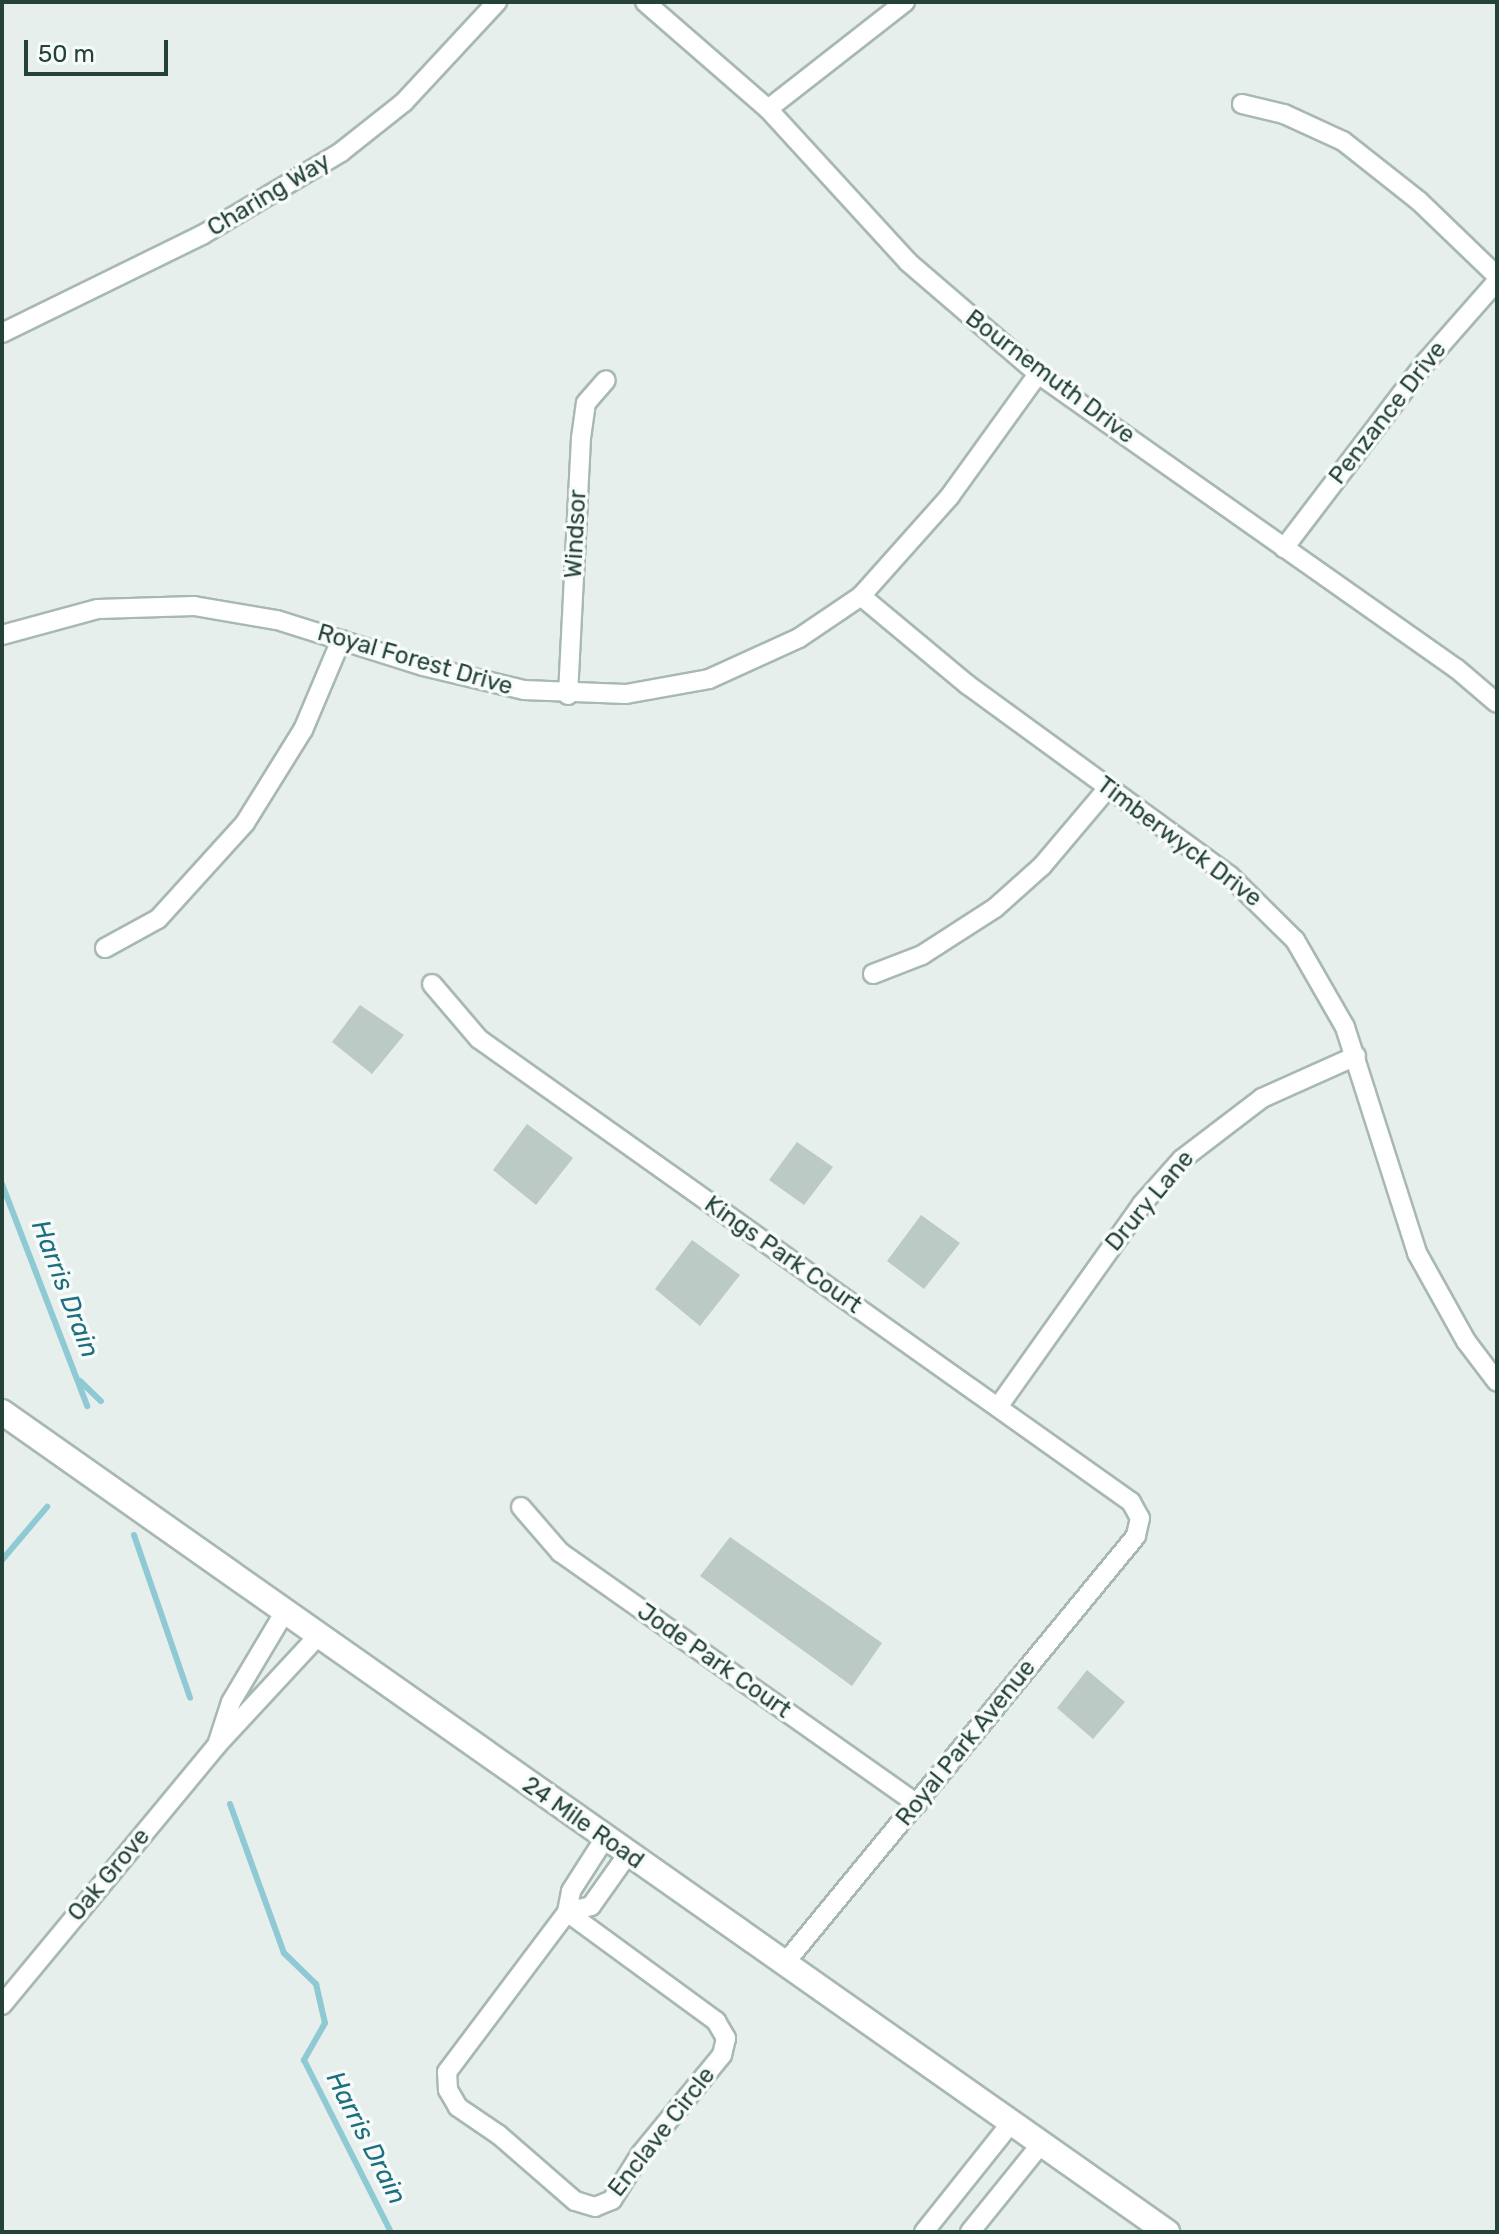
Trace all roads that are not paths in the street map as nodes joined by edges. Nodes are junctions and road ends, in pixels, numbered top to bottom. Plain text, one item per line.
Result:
1 (497, 2) edge
2 (645, 2) edge
3 (905, 2) edge
4 (1242, 104) dead end
5 (768, 109) junction
6 (1497, 279) edge
7 (2, 333) edge
8 (1038, 374) junction
9 (606, 380) dead end
10 (1284, 548) junction
11 (861, 596) junction
12 (2, 635) edge
13 (341, 640) junction
14 (568, 695) junction
15 (1497, 703) edge
16 (1108, 788) junction
17 (105, 948) dead end
18 (873, 974) dead end
19 (432, 984) dead end
20 (1356, 1056) junction
21 (1497, 1382) edge
22 (998, 1407) junction
23 (2, 1412) edge
24 (521, 1507) dead end
25 (1140, 1518) joint
26 (284, 1613) junction
27 (317, 1637) junction
28 (217, 1745) junction
29 (917, 1804) junction
30 (605, 1838) junction
31 (628, 1854) junction
32 (567, 1912) junction
33 (785, 1963) junction
34 (2, 2005) edge
35 (1011, 2123) junction
36 (1041, 2144) junction
37 (924, 2232) edge
38 (970, 2232) edge
39 (1167, 2232) edge

1 - 7 street, Charing Way
2 - 5 street, Bournemuth Drive
3 - 5 street
4 - 6 street
5 - 8 street, Bournemuth Drive
6 - 10 street, Penzance Drive
8 - 10 street, Bournemuth Drive
8 - 11 street, Royal Forest Drive
9 - 14 street, Windsor
10 - 15 street, Bournemuth Drive
11 - 14 street, Royal Forest Drive
11 - 16 street, Timberwyck Drive
12 - 13 street, Royal Forest Drive
13 - 14 street, Royal Forest Drive
13 - 17 street
16 - 18 street
16 - 20 street, Timberwyck Drive
19 - 22 street, Kings Park Court
20 - 21 street, Timberwyck Drive
20 - 22 street, Drury Lane
22 - 25 street, Kings Park Court
23 - 26 street, 24 Mile Road
24 - 29 street, Jode Park Court
25 - 29 street, Royal Park Avenue
26 - 27 street, 24 Mile Road
26 - 28 street, Oak Grove
27 - 28 street, Oak Grove
27 - 30 street, 24 Mile Road
28 - 34 street, Oak Grove
29 - 33 street, Royal Park Avenue
30 - 31 street, 24 Mile Road
30 - 32 street, Enclave Circle
31 - 32 street, Enclave Circle
31 - 33 street, 24 Mile Road
32 - 32 street, Enclave Circle
33 - 35 street, 24 Mile Road
35 - 36 street, 24 Mile Road
35 - 37 street
36 - 38 street
36 - 39 street, 24 Mile Road

